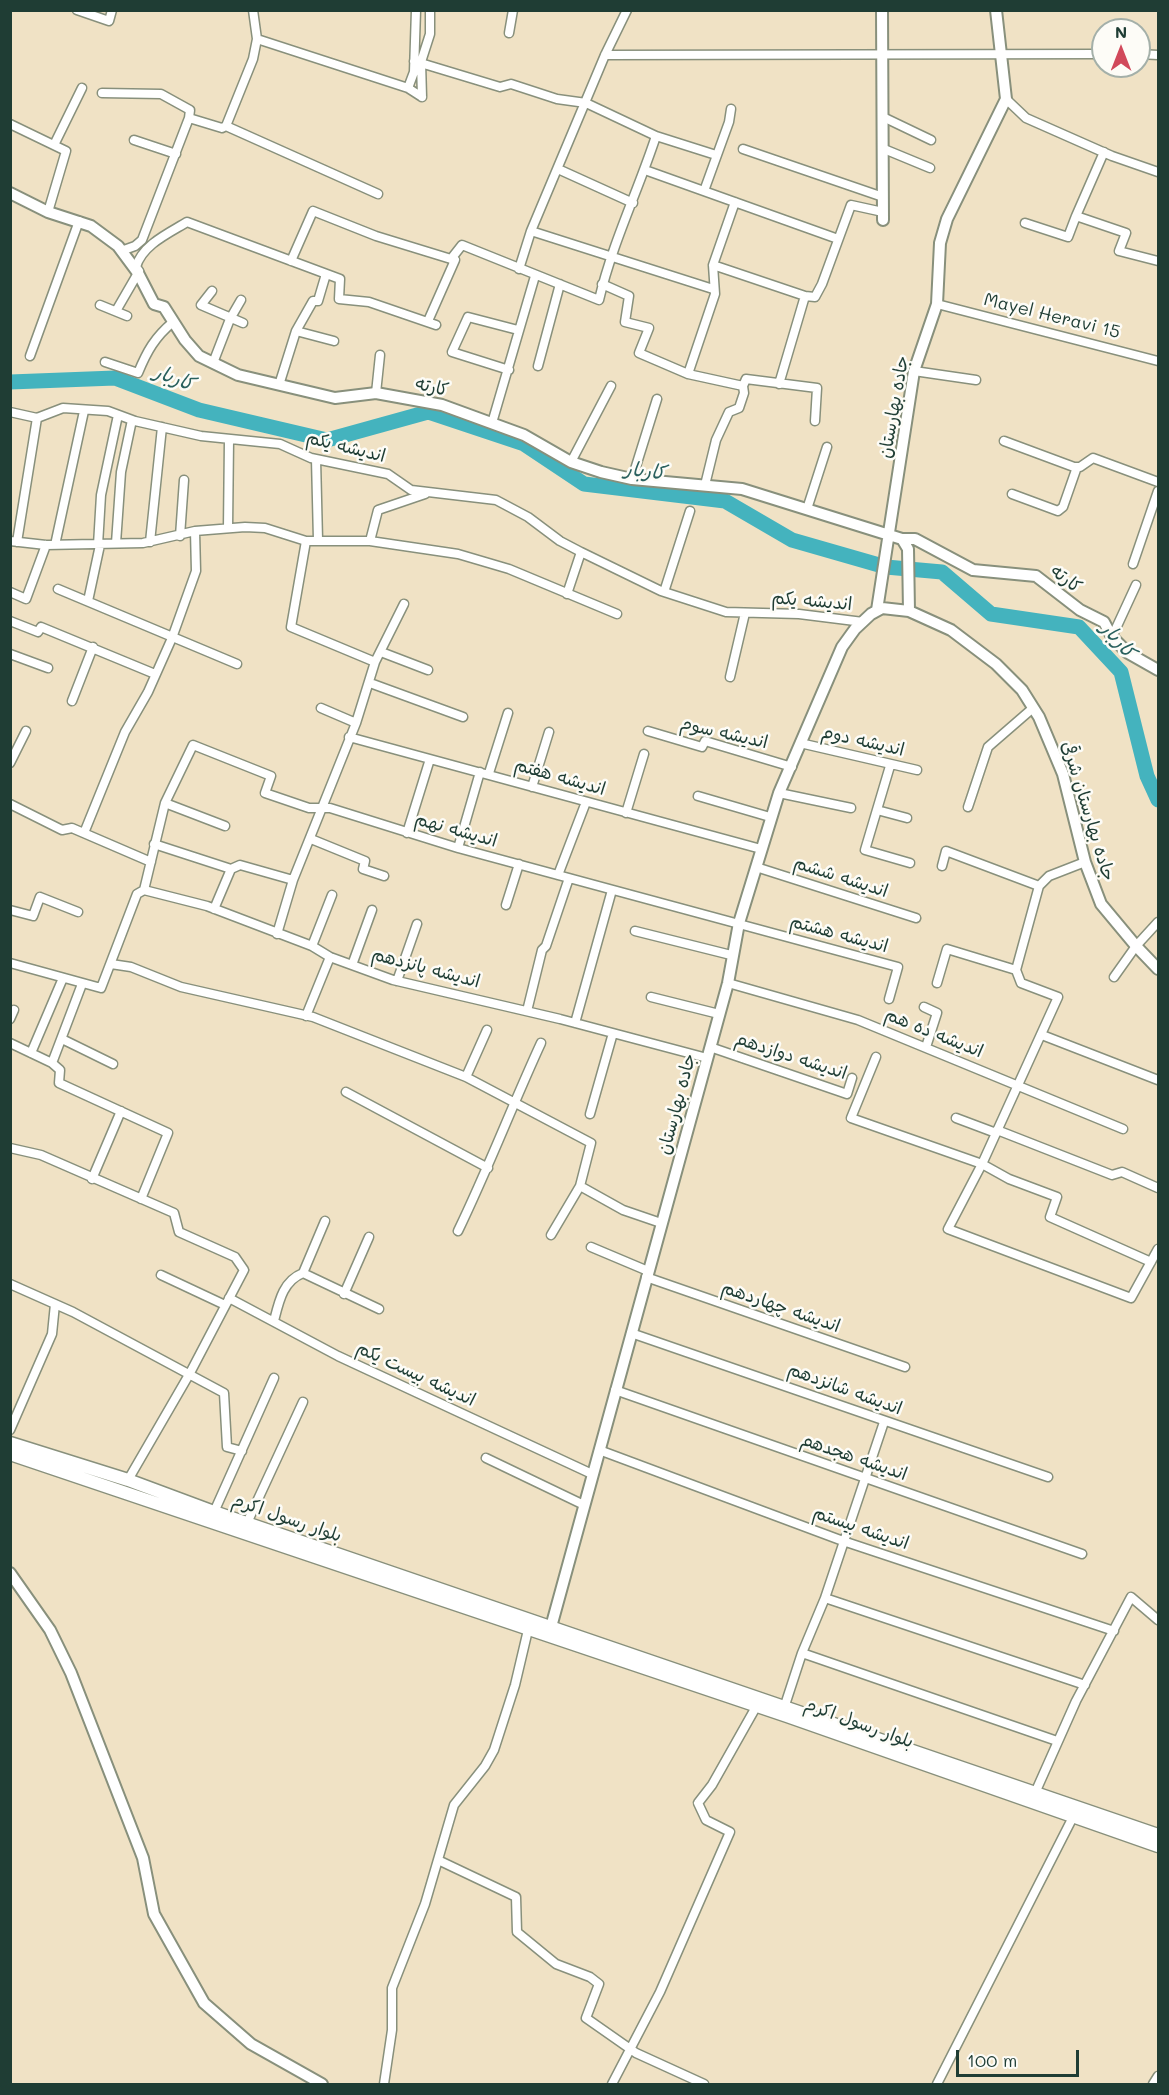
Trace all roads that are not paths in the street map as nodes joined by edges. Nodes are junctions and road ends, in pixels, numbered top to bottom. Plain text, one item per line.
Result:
1 (77, 10) edge
2 (112, 10) edge
3 (253, 10) edge
4 (416, 10) edge
5 (430, 10) edge
6 (513, 10) edge
7 (627, 10) edge
8 (882, 10) edge
9 (996, 10) edge
10 (509, 33) dead end
11 (257, 39) junction
12 (1001, 53) junction
13 (1091, 54) edge
14 (605, 55) junction
15 (882, 55) junction
16 (417, 62) junction
17 (82, 88) dead end
18 (408, 88) junction
19 (102, 93) dead end
20 (1006, 99) junction
21 (586, 102) junction
22 (731, 110) dead end
23 (883, 117) junction
24 (189, 118) junction
25 (10, 124) edge
26 (226, 126) junction
27 (657, 136) junction
28 (134, 140) dead end
29 (931, 140) dead end
30 (54, 145) junction
31 (743, 148) dead end
32 (884, 148) junction
33 (1104, 153) junction
34 (176, 154) junction
35 (716, 155) junction
36 (930, 168) dead end
37 (558, 169) junction
38 (645, 170) junction
39 (1158, 172) edge
40 (704, 191) junction
41 (10, 193) edge
42 (378, 194) dead end
43 (883, 197) junction
44 (735, 202) junction
45 (633, 203) junction
46 (48, 212) junction
47 (883, 216) joint
48 (1076, 216) junction
49 (79, 221) junction
50 (1025, 223) dead end
51 (531, 231) junction
52 (838, 239) junction
53 (122, 251) junction
54 (611, 256) junction
55 (451, 259) junction
56 (291, 261) junction
57 (1158, 261) edge
58 (713, 265) junction
59 (519, 269) junction
60 (138, 273) junction
61 (326, 274) junction
62 (535, 276) junction
63 (560, 284) junction
64 (602, 284) junction
65 (713, 289) junction
66 (212, 291) dead end
67 (805, 296) junction
68 (150, 297) junction
69 (241, 300) dead end
70 (937, 304) junction
71 (100, 306) dead end
72 (116, 311) junction
73 (127, 316) dead end
74 (230, 319) junction
75 (173, 322) junction
76 (243, 323) dead end
77 (518, 330) junction
78 (296, 331) junction
79 (334, 341) dead end
80 (380, 355) dead end
81 (30, 356) dead end
82 (1158, 361) edge
83 (105, 362) dead end
84 (213, 363) junction
85 (538, 366) dead end
86 (509, 370) junction
87 (914, 371) junction
88 (688, 374) junction
89 (976, 380) dead end
90 (779, 384) junction
91 (279, 385) junction
92 (611, 386) dead end
93 (743, 386) junction
94 (376, 393) junction
95 (657, 399) dead end
96 (84, 411) junction
97 (10, 412) edge
98 (118, 415) junction
99 (37, 418) junction
100 (132, 420) junction
101 (816, 421) dead end
102 (492, 423) junction
103 (162, 427) junction
104 (229, 440) junction
105 (1004, 441) dead end
106 (827, 447) dead end
107 (316, 459) junction
108 (571, 462) junction
109 (1077, 467) junction
110 (632, 479) junction
111 (184, 480) dead end
112 (1158, 482) edge
113 (705, 485) junction
114 (1158, 491) edge
115 (425, 494) junction
116 (1012, 494) dead end
117 (807, 509) junction
118 (690, 511) dead end
119 (228, 528) junction
120 (195, 531) junction
121 (180, 536) junction
122 (890, 536) junction
123 (318, 540) junction
124 (14, 541) edge
125 (306, 541) junction
126 (370, 541) junction
127 (150, 542) junction
128 (116, 543) junction
129 (905, 544) junction
130 (50, 545) junction
131 (99, 545) junction
132 (581, 552) junction
133 (1133, 564) dead end
134 (1136, 585) dead end
135 (58, 589) dead end
136 (10, 592) edge
137 (664, 592) junction
138 (567, 594) junction
139 (88, 601) junction
140 (404, 604) dead end
141 (877, 610) junction
142 (903, 610) junction
143 (745, 613) junction
144 (617, 615) dead end
145 (10, 621) edge
146 (863, 622) junction
147 (1112, 637) junction
148 (172, 638) junction
149 (93, 647) junction
150 (381, 651) junction
151 (10, 654) edge
152 (375, 662) junction
153 (237, 664) dead end
154 (48, 668) dead end
155 (428, 670) dead end
156 (1158, 670) edge
157 (155, 674) junction
158 (730, 676) dead end
159 (370, 683) junction
160 (72, 701) dead end
161 (321, 708) dead end
162 (1033, 708) junction
163 (508, 713) dead end
164 (463, 717) dead end
165 (356, 723) junction
166 (26, 731) dead end
167 (648, 731) dead end
168 (549, 732) dead end
169 (349, 737) junction
170 (800, 743) junction
171 (644, 754) dead end
172 (430, 759) junction
173 (10, 763) edge
174 (890, 766) junction
175 (792, 767) junction
176 (917, 770) dead end
177 (484, 773) junction
178 (532, 787) junction
179 (779, 793) junction
180 (698, 796) dead end
181 (586, 802) junction
182 (165, 803) junction
183 (10, 804) edge
184 (323, 807) junction
185 (968, 807) dead end
186 (851, 808) dead end
187 (877, 810) junction
188 (626, 813) junction
189 (770, 817) junction
190 (907, 818) dead end
191 (225, 826) dead end
192 (84, 833) junction
193 (408, 833) junction
194 (311, 839) junction
195 (154, 844) junction
196 (458, 848) junction
197 (761, 849) junction
198 (151, 862) junction
199 (1085, 862) junction
200 (910, 863) dead end
201 (519, 864) junction
202 (942, 866) dead end
203 (756, 867) junction
204 (231, 869) junction
205 (558, 875) junction
206 (384, 876) dead end
207 (568, 878) junction
208 (293, 880) junction
209 (1039, 886) junction
210 (144, 890) junction
211 (612, 890) junction
212 (332, 895) dead end
213 (506, 905) dead end
214 (214, 909) junction
215 (10, 910) edge
216 (372, 910) dead end
217 (78, 912) dead end
218 (916, 918) dead end
219 (1158, 922) edge
220 (739, 923) junction
221 (417, 924) dead end
222 (635, 931) dead end
223 (277, 934) junction
224 (312, 946) junction
225 (1136, 946) junction
226 (731, 955) junction
227 (330, 957) junction
228 (10, 963) edge
229 (111, 964) junction
230 (352, 965) junction
231 (1158, 969) edge
232 (1016, 970) junction
233 (1114, 977) dead end
234 (63, 978) junction
235 (397, 981) junction
236 (728, 983) junction
237 (937, 983) dead end
238 (82, 984) junction
239 (651, 997) dead end
240 (889, 999) dead end
241 (924, 1008) dead end
242 (527, 1011) junction
243 (719, 1014) junction
244 (306, 1016) junction
245 (575, 1023) junction
246 (487, 1030) dead end
247 (613, 1033) junction
248 (1042, 1035) junction
249 (62, 1038) junction
250 (10, 1042) edge
251 (541, 1043) dead end
252 (926, 1047) junction
253 (709, 1052) junction
254 (31, 1053) junction
255 (876, 1057) dead end
256 (52, 1063) junction
257 (113, 1064) dead end
258 (466, 1077) junction
259 (852, 1078) dead end
260 (1158, 1080) edge
261 (1018, 1086) junction
262 (346, 1092) dead end
263 (514, 1102) junction
264 (121, 1111) junction
265 (590, 1113) dead end
266 (956, 1118) dead end
267 (1123, 1129) dead end
268 (997, 1132) junction
269 (10, 1148) edge
270 (982, 1164) junction
271 (488, 1168) junction
272 (92, 1179) junction
273 (580, 1186) junction
274 (1158, 1188) edge
275 (141, 1199) junction
276 (325, 1221) dead end
277 (661, 1223) junction
278 (458, 1231) dead end
279 (551, 1236) dead end
280 (369, 1237) dead end
281 (591, 1247) dead end
282 (1158, 1249) edge
283 (1151, 1262) junction
284 (303, 1273) junction
285 (647, 1274) junction
286 (161, 1275) dead end
287 (10, 1284) edge
288 (345, 1294) junction
289 (227, 1302) junction
290 (55, 1304) junction
291 (379, 1309) dead end
292 (274, 1321) junction
293 (631, 1333) junction
294 (905, 1367) dead end
295 (190, 1372) junction
296 (274, 1378) dead end
297 (615, 1390) junction
298 (303, 1402) dead end
299 (884, 1422) junction
300 (10, 1430) edge
301 (10, 1443) edge
302 (242, 1450) junction
303 (599, 1450) junction
304 (10, 1454) edge
305 (486, 1458) dead end
306 (592, 1474) junction
307 (1048, 1477) dead end
308 (865, 1478) junction
309 (128, 1480) junction
310 (584, 1505) junction
311 (214, 1512) junction
312 (247, 1523) junction
313 (843, 1541) junction
314 (1082, 1554) dead end
315 (10, 1573) edge
316 (825, 1598) junction
317 (1158, 1620) edge
318 (528, 1630) junction
319 (1114, 1631) junction
320 (549, 1632) junction
321 (802, 1653) junction
322 (1084, 1685) junction
323 (785, 1705) junction
324 (756, 1707) junction
325 (1058, 1742) junction
326 (1035, 1793) junction
327 (1073, 1817) junction
328 (1158, 1835) edge
329 (1158, 1846) edge
330 (438, 1860) junction
331 (630, 2049) junction
332 (1158, 2076) edge
333 (322, 2085) edge
334 (384, 2085) edge
335 (612, 2085) edge
336 (704, 2085) edge
337 (937, 2085) edge
338 (1153, 2085) edge

1 - 2 street
3 - 11 street
4 - 16 street
5 - 16 street
6 - 10 street
7 - 14 street
8 - 15 street
9 - 12 street
11 - 18 street
11 - 26 street
12 - 13 street
12 - 15 street
12 - 20 street
14 - 15 street
14 - 21 street
15 - 23 street
16 - 18 street
16 - 18 street
16 - 21 street
17 - 30 street
19 - 24 street
20 - 33 street
20 - 70 street, جاده بهارستان
21 - 27 street
21 - 37 street
22 - 35 street
23 - 29 street
23 - 32 street
24 - 26 street
24 - 34 street
25 - 30 street
26 - 42 street
27 - 35 street
27 - 38 street
28 - 34 street
30 - 46 street
31 - 43 street
32 - 36 street
32 - 43 street
33 - 39 street
33 - 48 street
34 - 53 street
35 - 40 street
37 - 45 street
37 - 51 street
38 - 40 street
38 - 45 street
40 - 44 street
41 - 46 street, کارته
43 - 47 street
44 - 52 street
44 - 58 street
45 - 54 street
46 - 49 street, کارته
47 - 52 street
48 - 50 street
48 - 57 street
49 - 53 street, کارته
49 - 81 street
51 - 54 street
51 - 59 street
52 - 67 street
53 - 60 street, کارته
54 - 64 street
54 - 65 street
55 - 56 street
55 - 59 street
55 - 61 street
56 - 61 street
56 - 68 street
58 - 65 street
58 - 67 street
59 - 62 street
60 - 68 street, کارته
60 - 72 street
61 - 78 street
62 - 63 street
62 - 77 street
63 - 64 street
63 - 85 street
64 - 88 street
65 - 88 street
66 - 74 street
67 - 90 street
68 - 75 street, کارته
69 - 74 street
70 - 82 street, Mayel Heravi 15
70 - 87 street, جاده بهارستان
71 - 72 street
72 - 73 street
74 - 76 street
74 - 84 street
75 - 83 street
75 - 84 street, کارته
77 - 86 street
77 - 86 street
78 - 79 street
78 - 91 street
80 - 94 street
84 - 91 street, کارته
86 - 102 street
87 - 89 street
87 - 122 street, جاده بهارستان
88 - 93 street
90 - 93 street
90 - 101 street
91 - 94 street, کارته
92 - 108 street
93 - 113 street
94 - 102 street, کارته
95 - 110 street
96 - 98 street, اندیشه یکم
96 - 99 street, اندیشه یکم
96 - 130 street
97 - 99 street
98 - 100 street, اندیشه یکم
98 - 131 street
99 - 124 street
100 - 103 street, اندیشه یکم
100 - 128 street
102 - 108 street, کارته
103 - 104 street, اندیشه یکم
103 - 127 street
104 - 107 street, اندیشه یکم
104 - 119 street
105 - 109 street
106 - 117 street
107 - 115 street, اندیشه یکم
107 - 123 street
108 - 110 street, کارته
109 - 112 street
109 - 116 street
110 - 113 street, کارته
111 - 121 street
113 - 117 street, کارته
114 - 133 street
115 - 126 street
115 - 132 street, اندیشه یکم
117 - 122 street, کارته
118 - 137 street
119 - 120 street
119 - 125 street
120 - 121 street
120 - 148 street
121 - 127 street
122 - 129 street, کارته
122 - 141 street, جاده بهارستان
123 - 125 street
123 - 126 street
124 - 130 street
125 - 152 street
126 - 138 street
127 - 128 street
128 - 131 street
129 - 142 street
129 - 147 street, کارته
130 - 131 street
130 - 136 street
131 - 139 street
132 - 137 street, اندیشه یکم
132 - 138 street
134 - 147 street
135 - 139 street
137 - 143 street, اندیشه یکم
138 - 144 street
139 - 148 street
140 - 150 street
141 - 142 street
141 - 146 street, جاده بهارستان
142 - 162 street, جاده بهارستان شرقی
143 - 146 street, اندیشه یکم
143 - 158 street
145 - 149 street
146 - 170 street, جاده بهارستان
147 - 156 street, کارته
148 - 153 street
148 - 157 street
149 - 157 street
149 - 160 street
150 - 152 street
150 - 155 street
151 - 154 street
152 - 159 street
157 - 192 street
159 - 164 street
159 - 165 street
161 - 165 street
162 - 185 street
162 - 199 street, جاده بهارستان شرقی
163 - 177 street
165 - 169 street
166 - 173 street
167 - 175 street, اندیشه سوم
168 - 178 street
169 - 172 street, اندیشه هفتم
169 - 184 street
170 - 174 street, اندیشه دوم
170 - 175 street, جاده بهارستان
171 - 188 street
172 - 177 street, اندیشه هفتم
172 - 193 street
174 - 176 street, اندیشه دوم
174 - 187 street
175 - 179 street, جاده بهارستان
177 - 178 street, اندیشه هفتم
177 - 196 street
178 - 181 street, اندیشه هفتم
179 - 186 street
179 - 189 street, جاده بهارستان
180 - 189 street
181 - 188 street, اندیشه هفتم
181 - 205 street
182 - 184 street, اندیشه نهم
182 - 191 street
182 - 195 street
183 - 192 street
184 - 193 street, اندیشه نهم
184 - 194 street
187 - 190 street
187 - 200 street
188 - 197 street, اندیشه هفتم
189 - 197 street, جاده بهارستان
192 - 198 street
193 - 196 street, اندیشه نهم
194 - 206 street
194 - 208 street
195 - 198 street
195 - 204 street
196 - 201 street, اندیشه نهم
197 - 203 street, جاده بهارستان
198 - 210 street
199 - 209 street
199 - 225 street, جاده بهارستان شرقی
201 - 205 street, اندیشه نهم
201 - 213 street
202 - 209 street
203 - 218 street, اندیشه ششم
203 - 220 street, جاده بهارستان
204 - 208 street
204 - 214 street
205 - 207 street, اندیشه نهم
207 - 211 street, اندیشه نهم
207 - 242 street
208 - 223 street
209 - 232 street
210 - 214 street, اندیشه پانزدهم
210 - 229 street
211 - 220 street, اندیشه نهم
211 - 245 street
212 - 224 street
214 - 223 street, اندیشه پانزدهم
215 - 217 street
216 - 230 street
219 - 225 street
220 - 226 street, جاده بهارستان
220 - 240 street, اندیشه هشتم
221 - 235 street
222 - 226 street
223 - 224 street, اندیشه پانزدهم
224 - 227 street, اندیشه پانزدهم
225 - 231 street, جاده بهارستان شرقی
225 - 233 street
226 - 236 street, جاده بهارستان
227 - 230 street, اندیشه پانزدهم
227 - 244 street
228 - 234 street
229 - 238 street
229 - 244 street
230 - 235 street, اندیشه پانزدهم
232 - 237 street
232 - 248 street
234 - 238 street
234 - 254 street
235 - 242 street, اندیشه پانزدهم
236 - 243 street, جاده بهارستان
236 - 252 street, اندیشه ده هم
238 - 249 street
239 - 243 street
241 - 252 street
242 - 245 street, اندیشه پانزدهم
243 - 253 street, جاده بهارستان
244 - 258 street
245 - 247 street, اندیشه پانزدهم
246 - 258 street
247 - 253 street, اندیشه پانزدهم
247 - 265 street
248 - 260 street
248 - 261 street
249 - 256 street
249 - 257 street
250 - 254 street
251 - 263 street
252 - 261 street, اندیشه ده هم
253 - 259 street, اندیشه دوازدهم
253 - 277 street, جاده بهارستان
254 - 256 street
255 - 270 street
256 - 264 street
258 - 263 street
261 - 267 street, اندیشه ده هم
261 - 268 street
262 - 271 street
263 - 271 street
263 - 273 street
264 - 272 street
264 - 275 street
266 - 268 street
268 - 270 street
268 - 274 street
269 - 272 street
270 - 283 street
270 - 283 street
271 - 278 street
272 - 275 street
273 - 277 street
273 - 279 street
275 - 289 street
276 - 284 street
277 - 285 street, جاده بهارستان
280 - 288 street
281 - 285 street, اندیشه چهاردهم
282 - 283 street
284 - 288 street
284 - 292 street
285 - 293 street, جاده بهارستان
285 - 294 street, اندیشه چهاردهم
286 - 289 street, اندیشه بیست یکم
287 - 290 street
288 - 291 street
289 - 292 street, اندیشه بیست یکم
289 - 295 street
290 - 295 street
290 - 300 street
292 - 306 street, اندیشه بیست یکم
293 - 297 street, جاده بهارستان
293 - 299 street, اندیشه شانزدهم
295 - 302 street
295 - 309 street
296 - 302 street
297 - 303 street, جاده بهارستان
297 - 308 street, اندیشه هجدهم
298 - 312 street
299 - 307 street, اندیشه شانزدهم
299 - 308 street
301 - 309 main road, بلوار رسول اکرم
302 - 311 street
303 - 306 street, جاده بهارستان
303 - 313 street, اندیشه بیستم
304 - 318 main road, بلوار رسول اکرم
305 - 310 street
306 - 310 street, جاده بهارستان
308 - 313 street
308 - 314 street, اندیشه هجدهم
309 - 311 main road, بلوار رسول اکرم
310 - 320 street, جاده بهارستان
311 - 312 main road, بلوار رسول اکرم
312 - 320 main road, بلوار رسول اکرم
313 - 316 street
313 - 319 street, اندیشه بیستم
315 - 333 street
316 - 321 street
316 - 322 street
317 - 319 street
318 - 320 main road, بلوار رسول اکرم
318 - 330 street
319 - 322 street
320 - 323 main road, بلوار رسول اکرم
320 - 324 main road, بلوار رسول اکرم
321 - 323 street
321 - 325 street
322 - 325 street
323 - 326 main road, بلوار رسول اکرم
324 - 327 main road, بلوار رسول اکرم
324 - 331 street
325 - 326 street
326 - 328 main road, بلوار رسول اکرم
327 - 329 main road, بلوار رسول اکرم
327 - 337 street
330 - 331 street
330 - 334 street
331 - 335 street
331 - 336 street
332 - 338 street

